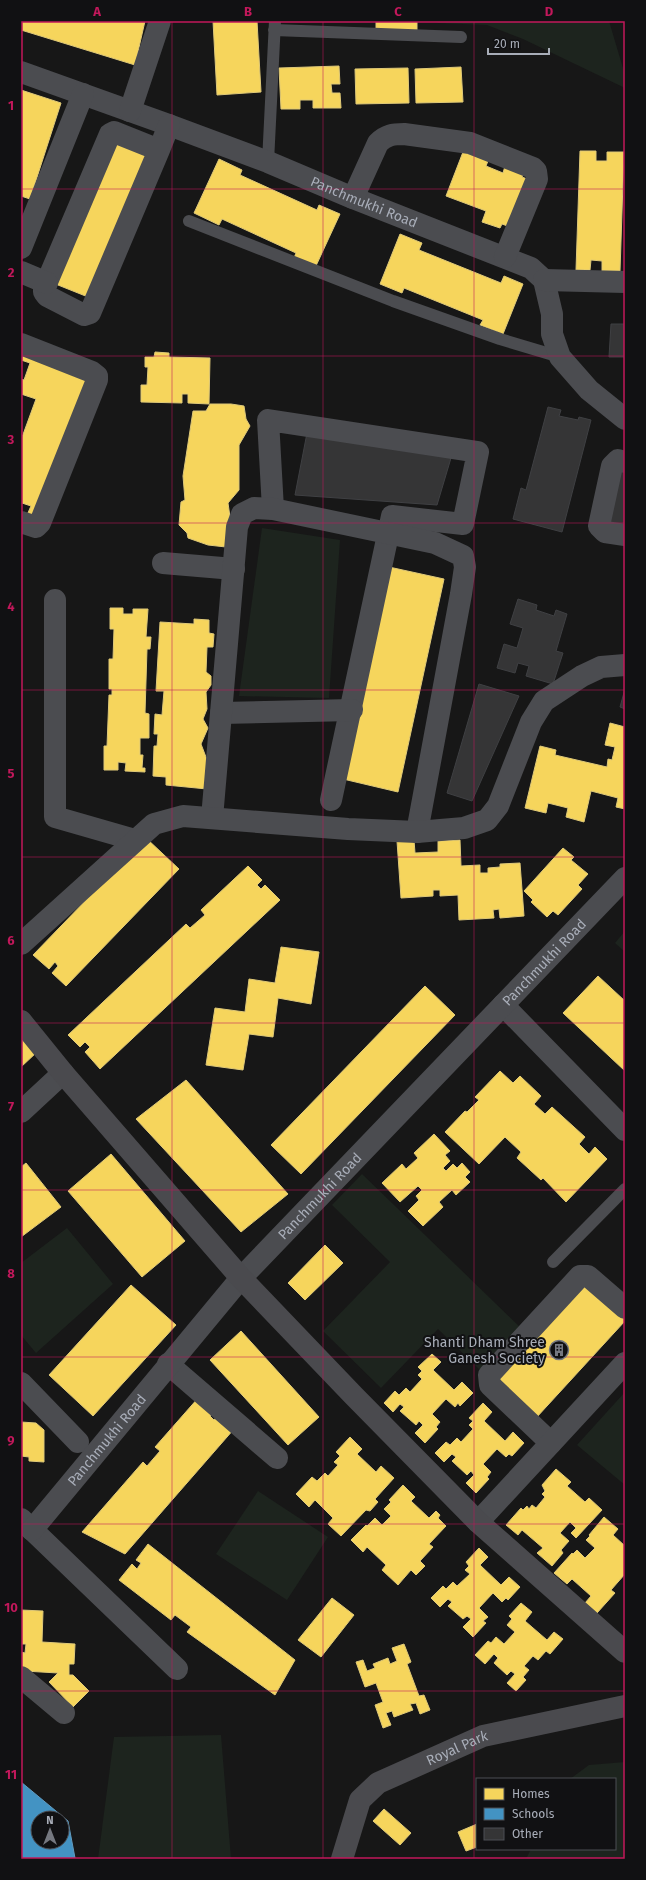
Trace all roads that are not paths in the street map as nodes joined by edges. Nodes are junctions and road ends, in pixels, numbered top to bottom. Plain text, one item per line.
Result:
1 (160, 21) edge
2 (275, 25) edge
3 (461, 37) dead end
4 (21, 72) edge
5 (83, 94) junction
6 (130, 111) junction
7 (169, 124) junction
8 (159, 150) junction
9 (268, 162) junction
10 (353, 198) junction
11 (27, 213) edge
12 (189, 221) dead end
13 (22, 240) edge
14 (505, 257) junction
15 (21, 272) edge
16 (544, 280) junction
17 (625, 282) edge
18 (47, 283) junction
19 (22, 346) edge
20 (560, 357) junction
21 (625, 419) edge
22 (625, 462) edge
23 (272, 509) junction
24 (21, 522) edge
25 (389, 534) junction
26 (625, 536) edge
27 (163, 563) dead end
28 (234, 569) junction
29 (55, 600) dead end
30 (625, 665) edge
31 (352, 710) junction
32 (221, 713) junction
33 (331, 800) dead end
34 (212, 818) junction
35 (417, 832) junction
36 (135, 840) junction
37 (625, 878) edge
38 (21, 944) edge
39 (502, 1005) junction
40 (21, 1021) edge
41 (63, 1073) junction
42 (21, 1112) edge
43 (625, 1130) edge
44 (625, 1189) edge
45 (553, 1262) dead end
46 (241, 1278) junction
47 (625, 1308) edge
48 (625, 1362) edge
49 (168, 1364) junction
50 (21, 1383) edge
51 (550, 1443) junction
52 (85, 1449) junction
53 (277, 1458) dead end
54 (478, 1522) junction
55 (25, 1526) edge
56 (625, 1652) edge
57 (176, 1669) dead end
58 (21, 1677) edge
59 (625, 1706) edge
60 (64, 1713) dead end
61 (342, 1859) edge

1 - 6 street
2 - 3 lane
2 - 9 lane
4 - 5 street, Panchmukhi Road
5 - 6 street, Panchmukhi Road
5 - 11 street
6 - 7 street, Panchmukhi Road
7 - 8 street
7 - 9 street, Panchmukhi Road
8 - 18 street
8 - 18 street
9 - 10 street, Panchmukhi Road
10 - 14 street, Panchmukhi Road
10 - 14 street
11 - 13 street
12 - 20 lane
14 - 16 street, Panchmukhi Road
15 - 18 street
16 - 17 street
16 - 20 street
19 - 24 street
20 - 21 street
22 - 26 street
23 - 25 street
23 - 25 street
23 - 28 street
25 - 31 street
25 - 35 street
27 - 28 street
28 - 32 street
29 - 36 street
30 - 35 street
31 - 32 street
31 - 33 street
32 - 34 street
34 - 35 street
34 - 36 street
36 - 38 street
37 - 39 street, Panchmukhi Road
39 - 43 street
39 - 46 street, Panchmukhi Road
40 - 41 street
41 - 42 street
41 - 46 street
44 - 45 lane
46 - 49 street, Panchmukhi Road
46 - 54 street
47 - 51 street
48 - 51 street
49 - 52 street, Panchmukhi Road
49 - 53 street
50 - 52 street
51 - 54 street
52 - 55 street, Panchmukhi Road
54 - 56 street
55 - 57 street
58 - 60 street
59 - 61 street, Royal Park

